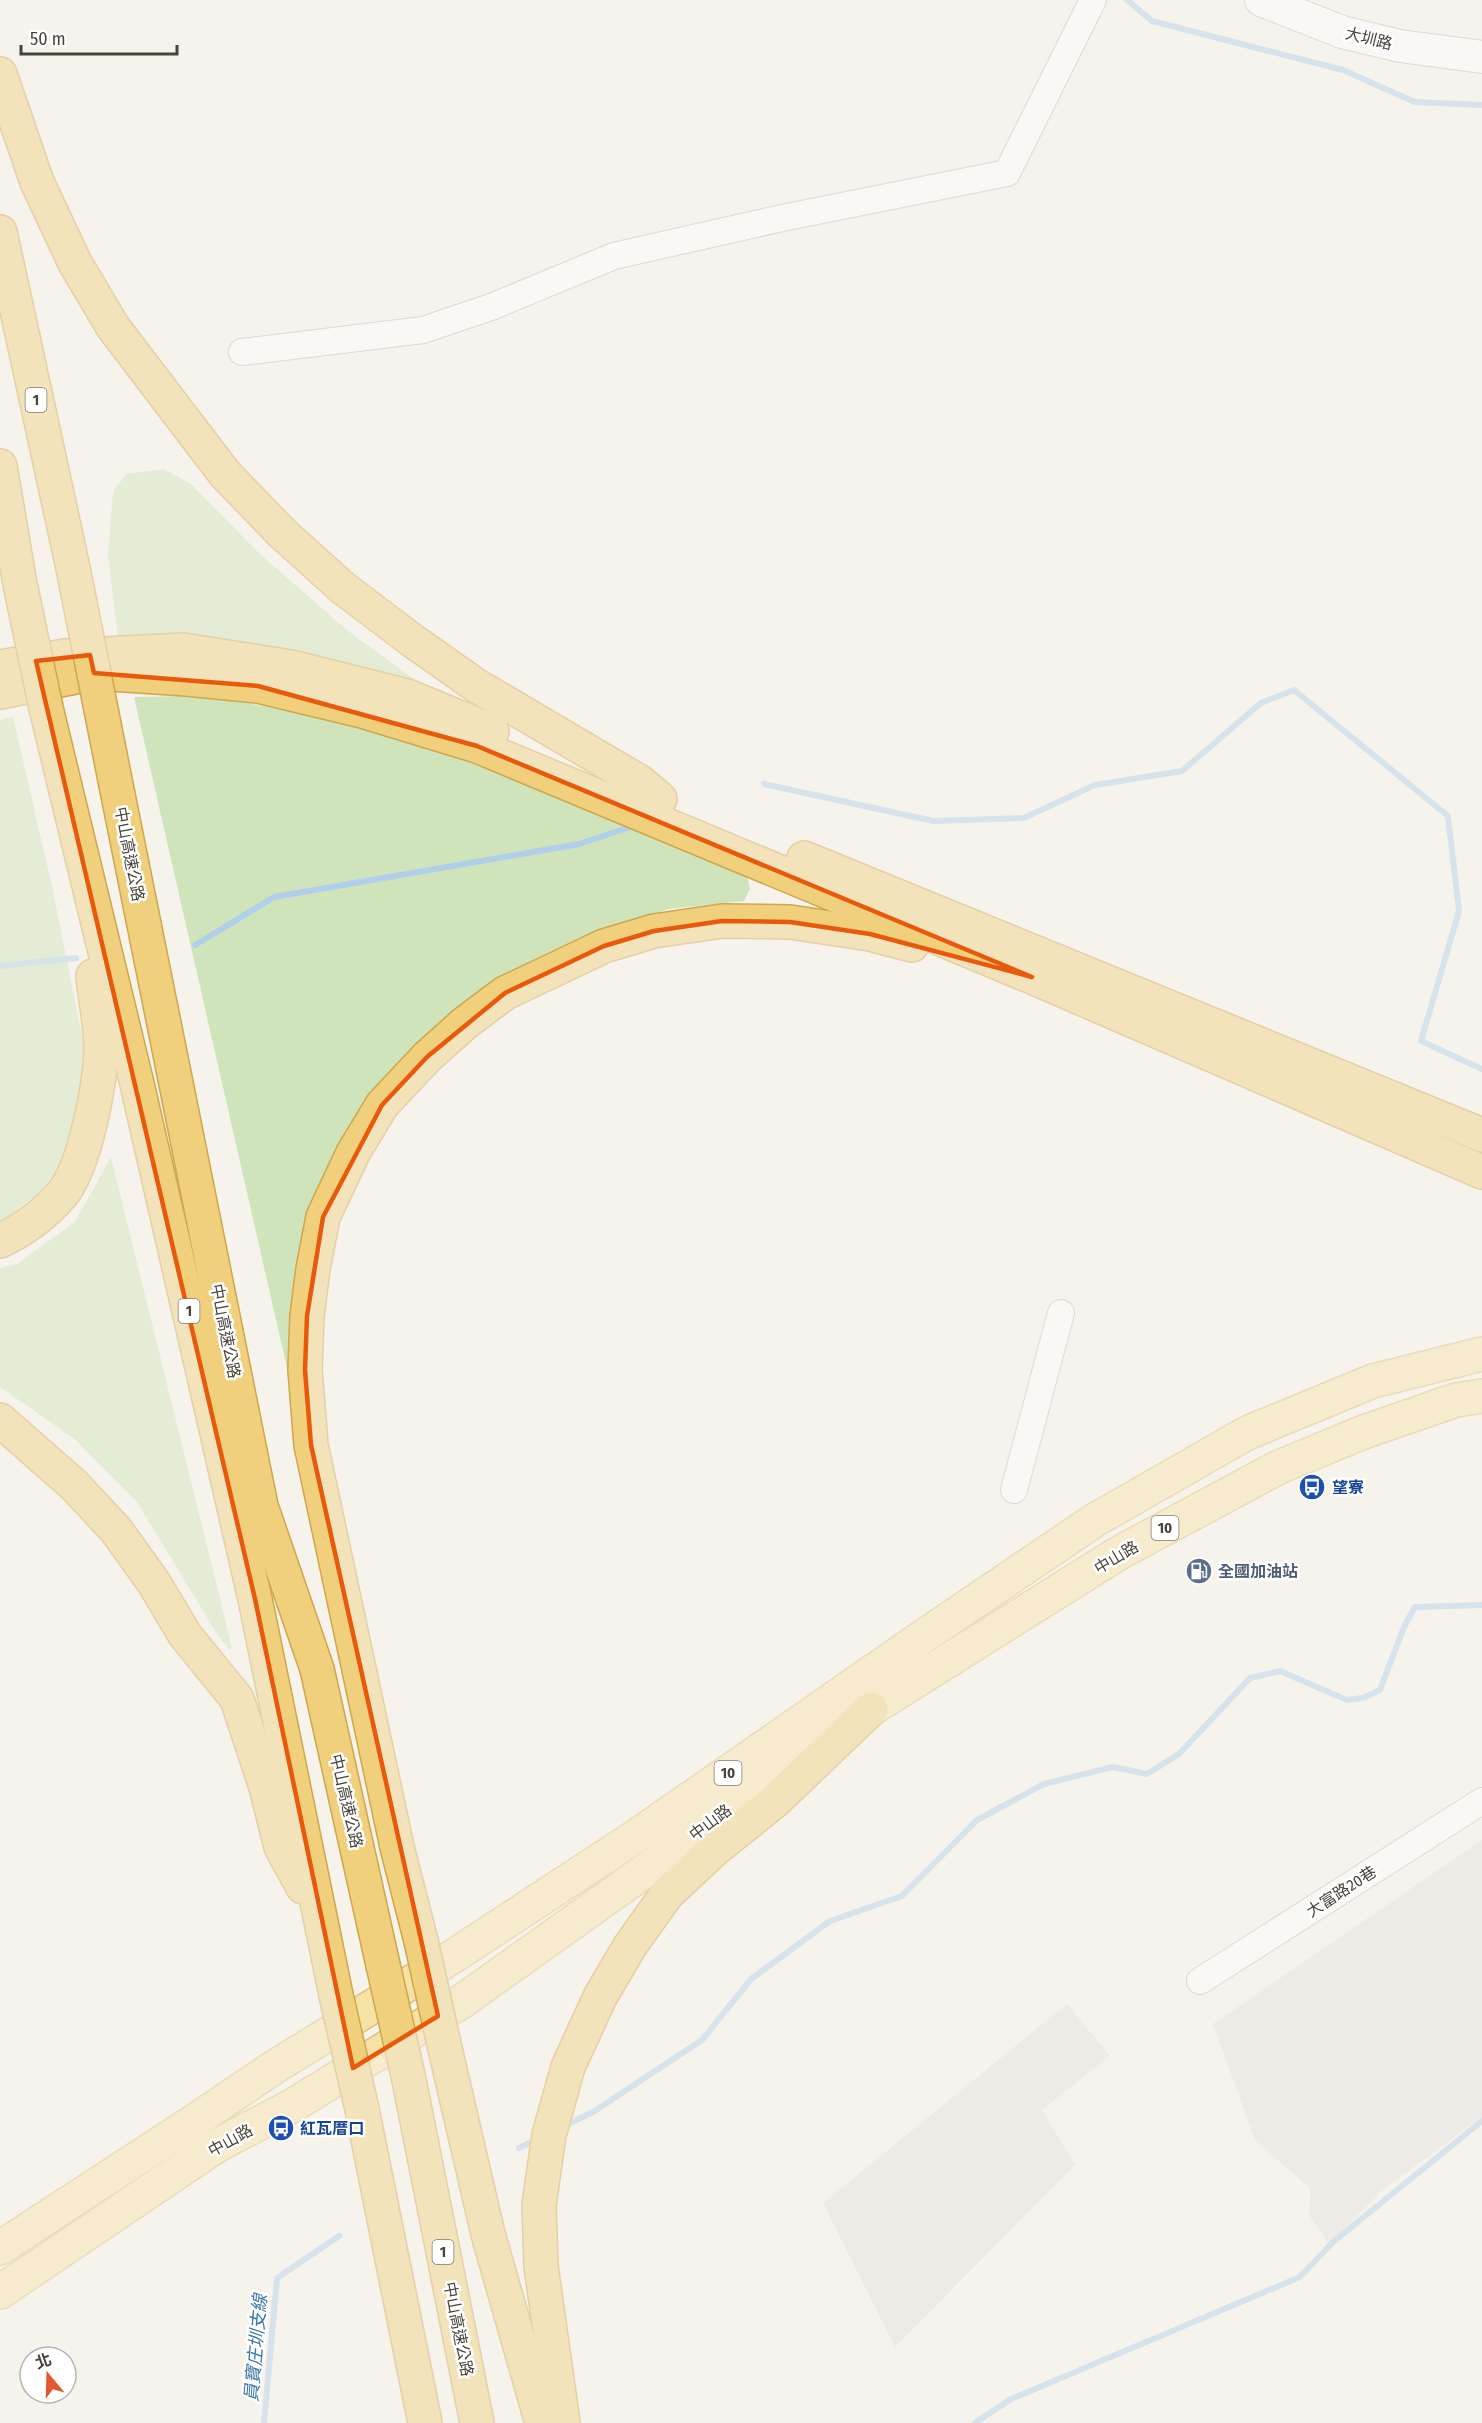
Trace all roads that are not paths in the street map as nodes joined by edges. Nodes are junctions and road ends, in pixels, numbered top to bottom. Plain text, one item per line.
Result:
1 (1093, 0) edge
2 (1261, 0) edge
3 (1482, 57) edge
4 (0, 74) edge
5 (0, 231) edge
6 (242, 352) dead end
7 (0, 466) edge
8 (0, 667) edge
9 (0, 692) edge
10 (46, 708) junction
11 (660, 799) junction
12 (1032, 977) junction
13 (1482, 1135) edge
14 (1482, 1173) edge
15 (0, 1241) edge
16 (1061, 1313) dead end
17 (1482, 1354) edge
18 (1482, 1396) edge
19 (0, 1420) edge
20 (1014, 1490) dead end
21 (871, 1709) junction
22 (1482, 1801) edge
23 (320, 1917) junction
24 (1200, 1981) dead end
25 (0, 2247) edge
26 (0, 2292) edge
27 (425, 2423) edge
28 (477, 2423) edge
29 (542, 2423) edge
30 (563, 2423) edge

1 - 6 street
2 - 3 street, 大圳路
4 - 11 highway
5 - 28 highway, 中山高速公路 / 1, bridge
7 - 10 highway, 中山高速公路 / 1, bridge
8 - 11 highway
9 - 12 highway
10 - 15 highway
10 - 23 highway, 中山高速公路 / 1
11 - 13 highway
12 - 14 highway
12 - 29 highway, bridge
16 - 20 street
17 - 25 main road, 中山路 / 10
18 - 21 main road, 中山路 / 10
19 - 23 highway
21 - 26 main road, 中山路 / 10
21 - 30 highway
22 - 24 street, 大富路20巷
23 - 27 highway, 中山高速公路 / 1, bridge

